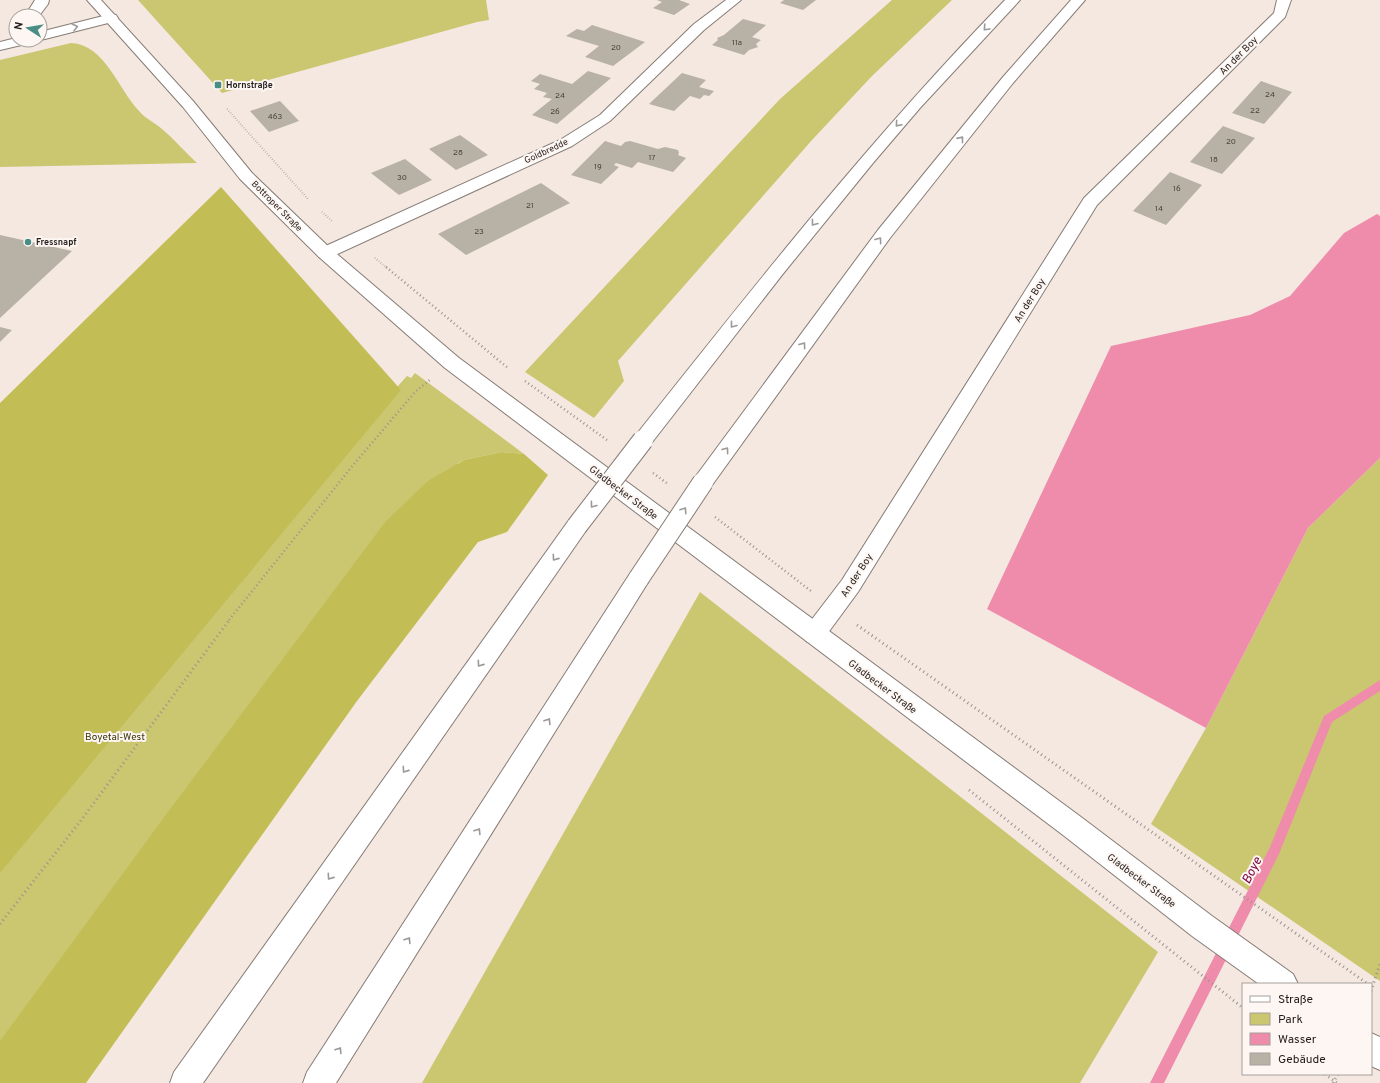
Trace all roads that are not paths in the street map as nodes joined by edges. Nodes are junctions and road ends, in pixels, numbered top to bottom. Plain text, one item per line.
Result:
1 (734, 0) edge
2 (1013, 0) edge
3 (1078, 0) edge
4 (1284, 0) edge
5 (98, 9) edge
6 (58, 18) dead end
7 (48, 21) edge
8 (48, 32) edge
9 (325, 253) junction
10 (484, 387) joint
11 (814, 634) junction
12 (1282, 983) edge
13 (1372, 1049) edge
14 (1380, 1055) edge
15 (185, 1083) edge
16 (318, 1083) edge

1 - 9 main road, Goldbredde
2 -> 15 main road, bridge
16 -> 3 main road, bridge
4 - 11 main road, An der Boy
8 -> 5 main road
5 - 9 main road, Bottroper Straße
6 - 7 main road
9 - 10 main road, Bottroper Straße
10 - 11 main road, Gladbecker Straße
11 - 12 main road, Gladbecker Straße
13 - 14 main road

